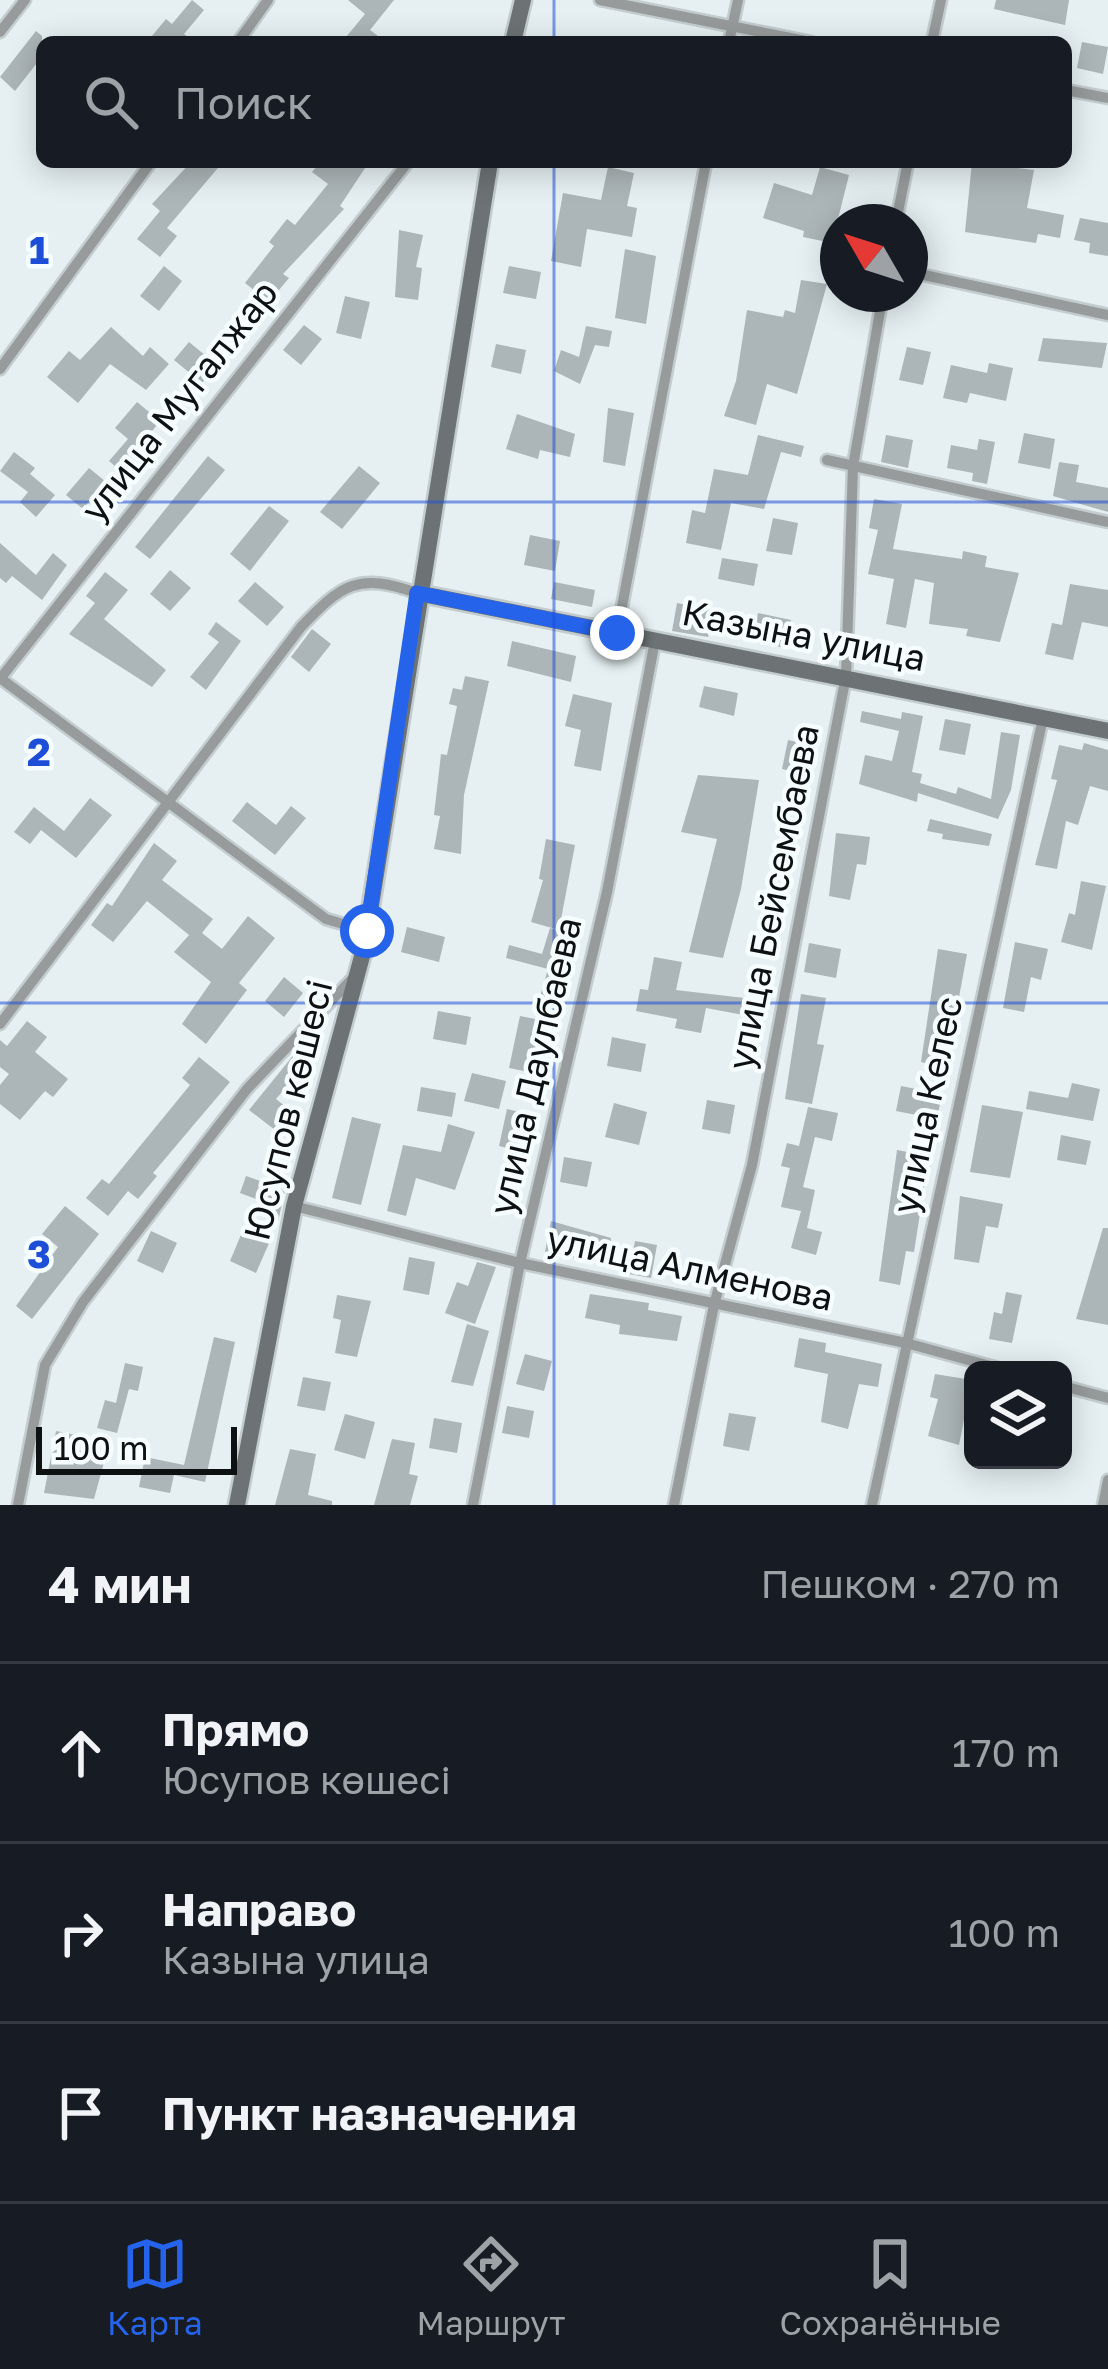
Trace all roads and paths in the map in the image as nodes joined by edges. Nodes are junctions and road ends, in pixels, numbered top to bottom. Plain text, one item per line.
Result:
1 (25, 0) edge
2 (268, 0) edge
3 (524, 0) edge
4 (600, 0) edge
5 (738, 0) edge
6 (941, 0) edge
7 (731, 28) junction
8 (0, 32) edge
9 (242, 36) edge
10 (515, 36) edge
11 (730, 36) edge
12 (777, 36) edge
13 (933, 36) edge
14 (1072, 90) edge
15 (1108, 98) edge
16 (147, 168) edge
17 (403, 168) edge
18 (489, 168) edge
19 (705, 168) edge
20 (907, 168) edge
21 (900, 204) edge
22 (928, 276) edge
23 (880, 312) edge
24 (1108, 315) edge
25 (0, 369) edge
26 (826, 460) dead end
27 (853, 466) junction
28 (1108, 522) edge
29 (417, 593) junction
30 (617, 633) junction
31 (655, 641) junction
32 (845, 676) junction
33 (0, 678) edge
34 (1043, 718) junction
35 (1108, 731) edge
36 (171, 806) junction
37 (367, 931) junction
38 (357, 975) junction
39 (0, 1024) edge
40 (294, 1206) junction
41 (520, 1263) junction
42 (714, 1305) junction
43 (906, 1343) junction
44 (972, 1361) edge
45 (1072, 1388) edge
46 (1108, 1398) edge
47 (1108, 1480) edge
48 (18, 1505) edge
49 (236, 1505) edge
50 (472, 1505) edge
51 (674, 1505) edge
52 (872, 1505) edge
53 (1102, 1505) edge

1 - 8 street
2 - 9 street
3 - 10 street
4 - 7 street
5 - 7 street
6 - 13 street
7 - 11 street
7 - 12 street
14 - 15 street
16 - 25 street
17 - 33 street, улица Мугалжар
18 - 29 street, Юсупов көшесі
19 - 30 street
20 - 21 street
22 - 24 street
23 - 27 street, улица Бейсембаева
26 - 27 street
27 - 28 street
27 - 32 street, улица Бейсембаева
29 - 30 street, Казына улица
29 - 36 street
29 - 37 street, Юсупов көшесі
30 - 31 street, Казына улица
31 - 32 street, Казына улица
31 - 41 street, улица Даулбаева
32 - 34 street, Казына улица
32 - 42 street, улица Бейсембаева
33 - 36 street
34 - 35 street, Казына улица
34 - 43 street, улица Келес
36 - 37 street
36 - 39 street
37 - 38 street, Юсупов көшесі
38 - 40 street, Юсупов көшесі
38 - 48 street
40 - 41 street, улица Алменова
40 - 49 street, Юсупов көшесі
41 - 42 street, улица Алменова
41 - 50 street, улица Даулбаева
42 - 43 street, улица Алменова
42 - 51 street, улица Бейсембаева
43 - 44 street, улица Алменова
43 - 52 street, улица Келес
45 - 46 street
47 - 53 street

